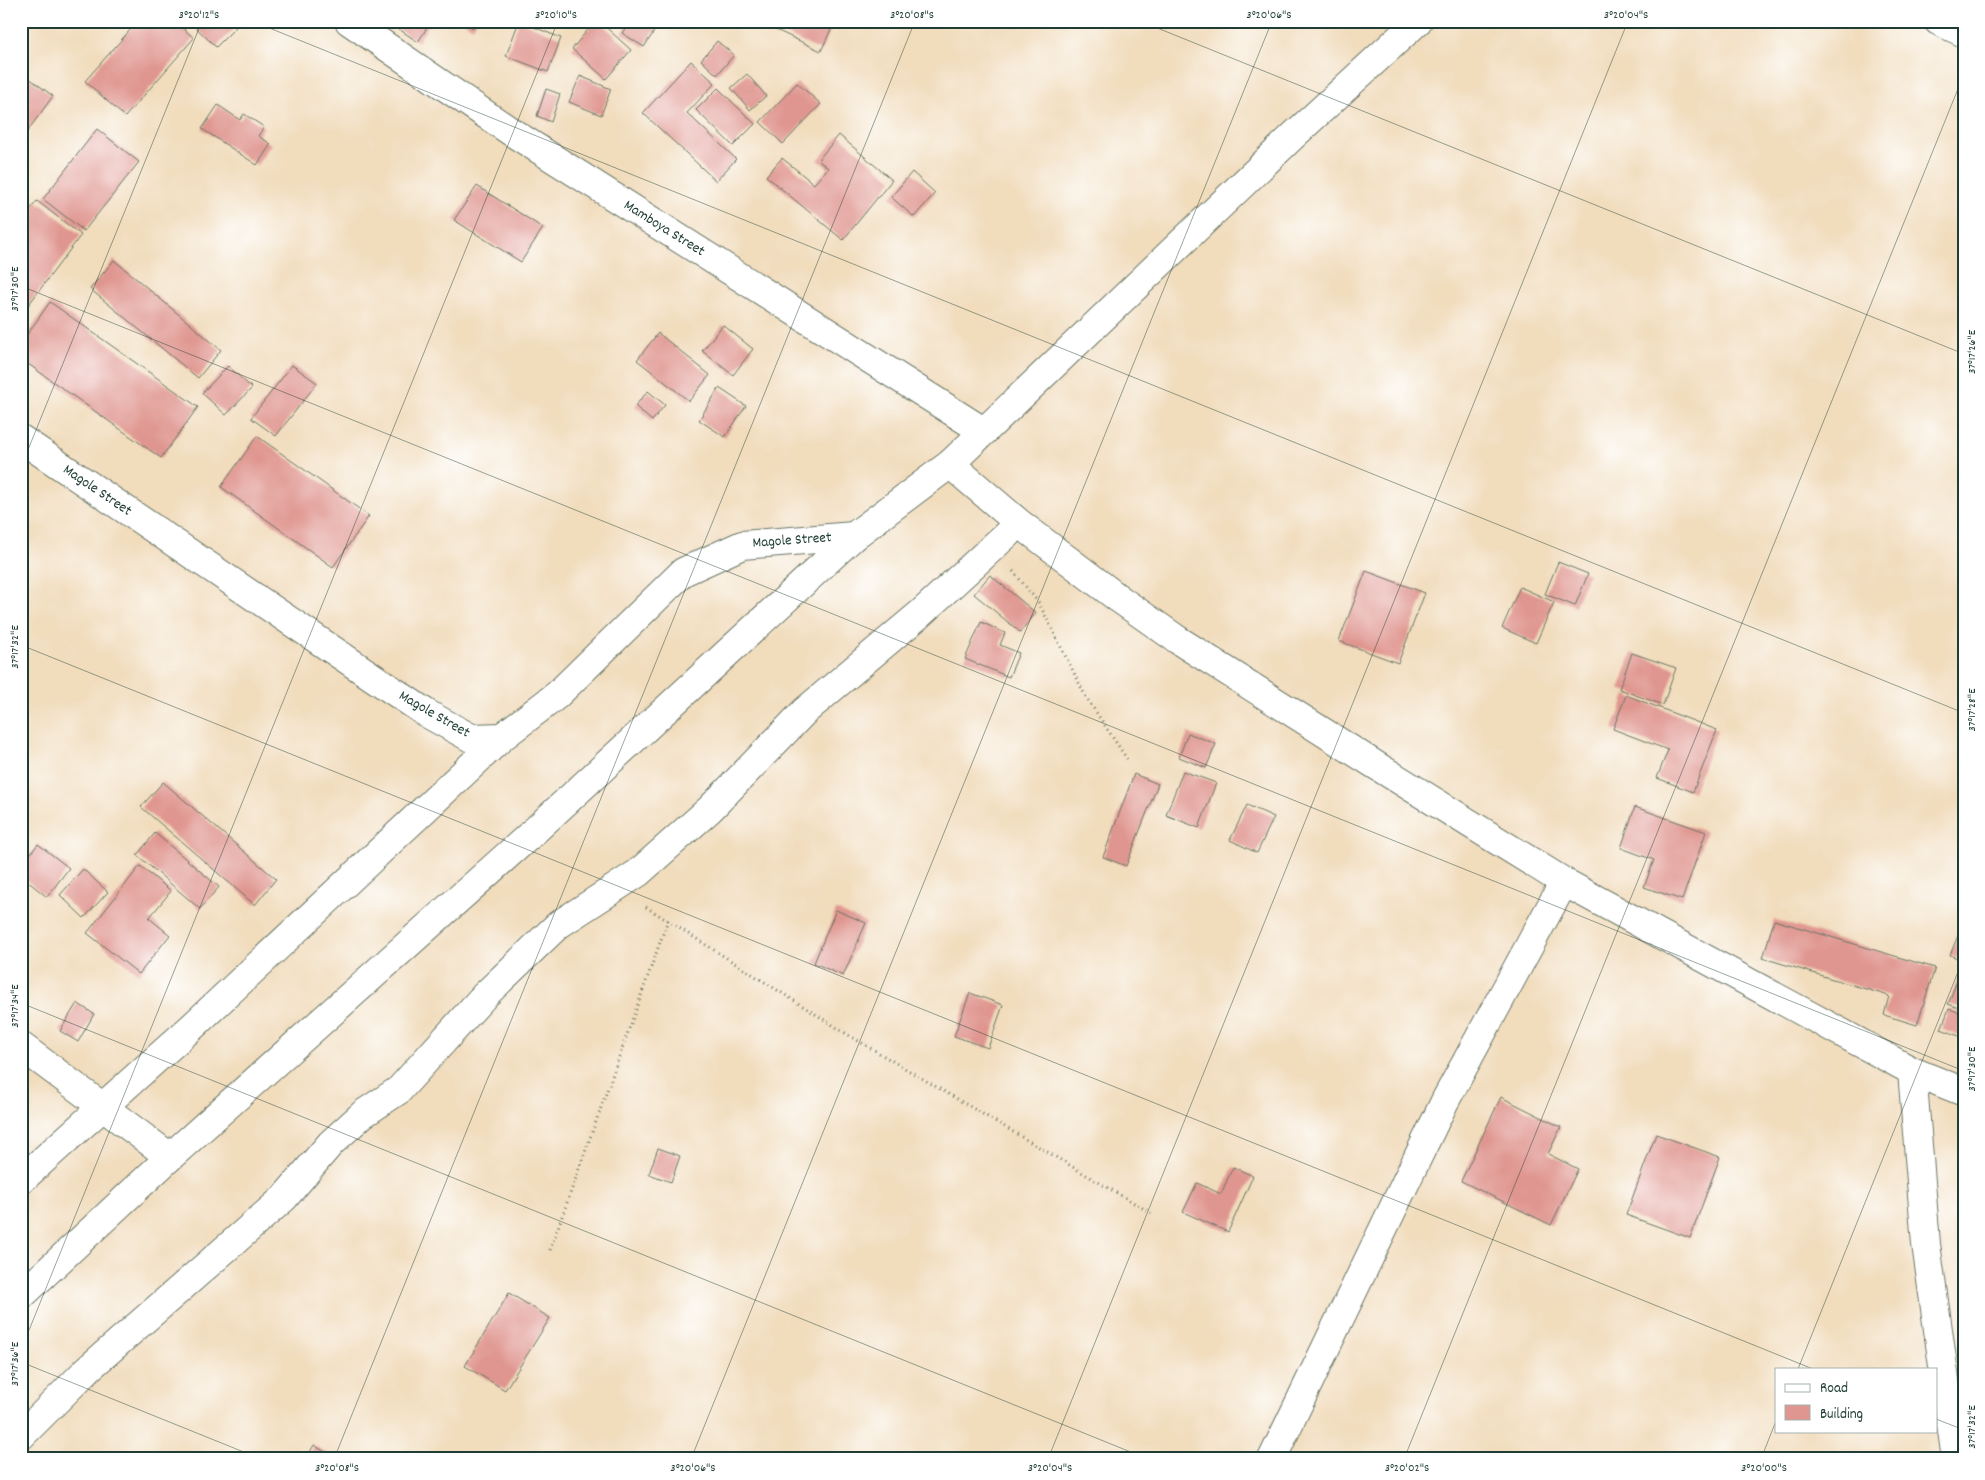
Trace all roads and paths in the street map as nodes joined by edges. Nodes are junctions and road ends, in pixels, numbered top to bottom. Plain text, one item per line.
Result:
1 (349, 21) edge
2 (1418, 21) edge
3 (1938, 21) edge
4 (1964, 33) edge
5 (983, 431) junction
6 (21, 439) edge
7 (950, 464) junction
8 (1019, 523) junction
9 (854, 536) junction
10 (994, 547) junction
11 (502, 736) junction
12 (1126, 759) dead end
13 (1564, 882) junction
14 (615, 888) junction
15 (668, 920) junction
16 (21, 1046) edge
17 (1912, 1071) junction
18 (1964, 1092) edge
19 (103, 1106) junction
20 (170, 1157) junction
21 (21, 1180) edge
22 (1151, 1213) dead end
23 (550, 1250) dead end
24 (21, 1296) edge
25 (21, 1436) edge
26 (1272, 1459) edge
27 (1956, 1459) edge

1 - 5 main road, Mamboya Street
2 - 5 main road
3 - 4 main road
5 - 7 main road
6 - 11 main road, Magole Street
7 - 8 main road
7 - 9 main road
8 - 10 main road
8 - 13 main road
9 - 11 main road, Magole Street
9 - 20 main road
10 - 12 path
10 - 14 main road
11 - 19 main road
13 - 17 main road
13 - 26 main road
14 - 15 path
14 - 25 main road
15 - 22 path
15 - 23 path
16 - 19 main road
17 - 18 main road
17 - 27 main road
19 - 20 main road
19 - 21 main road
20 - 24 main road

